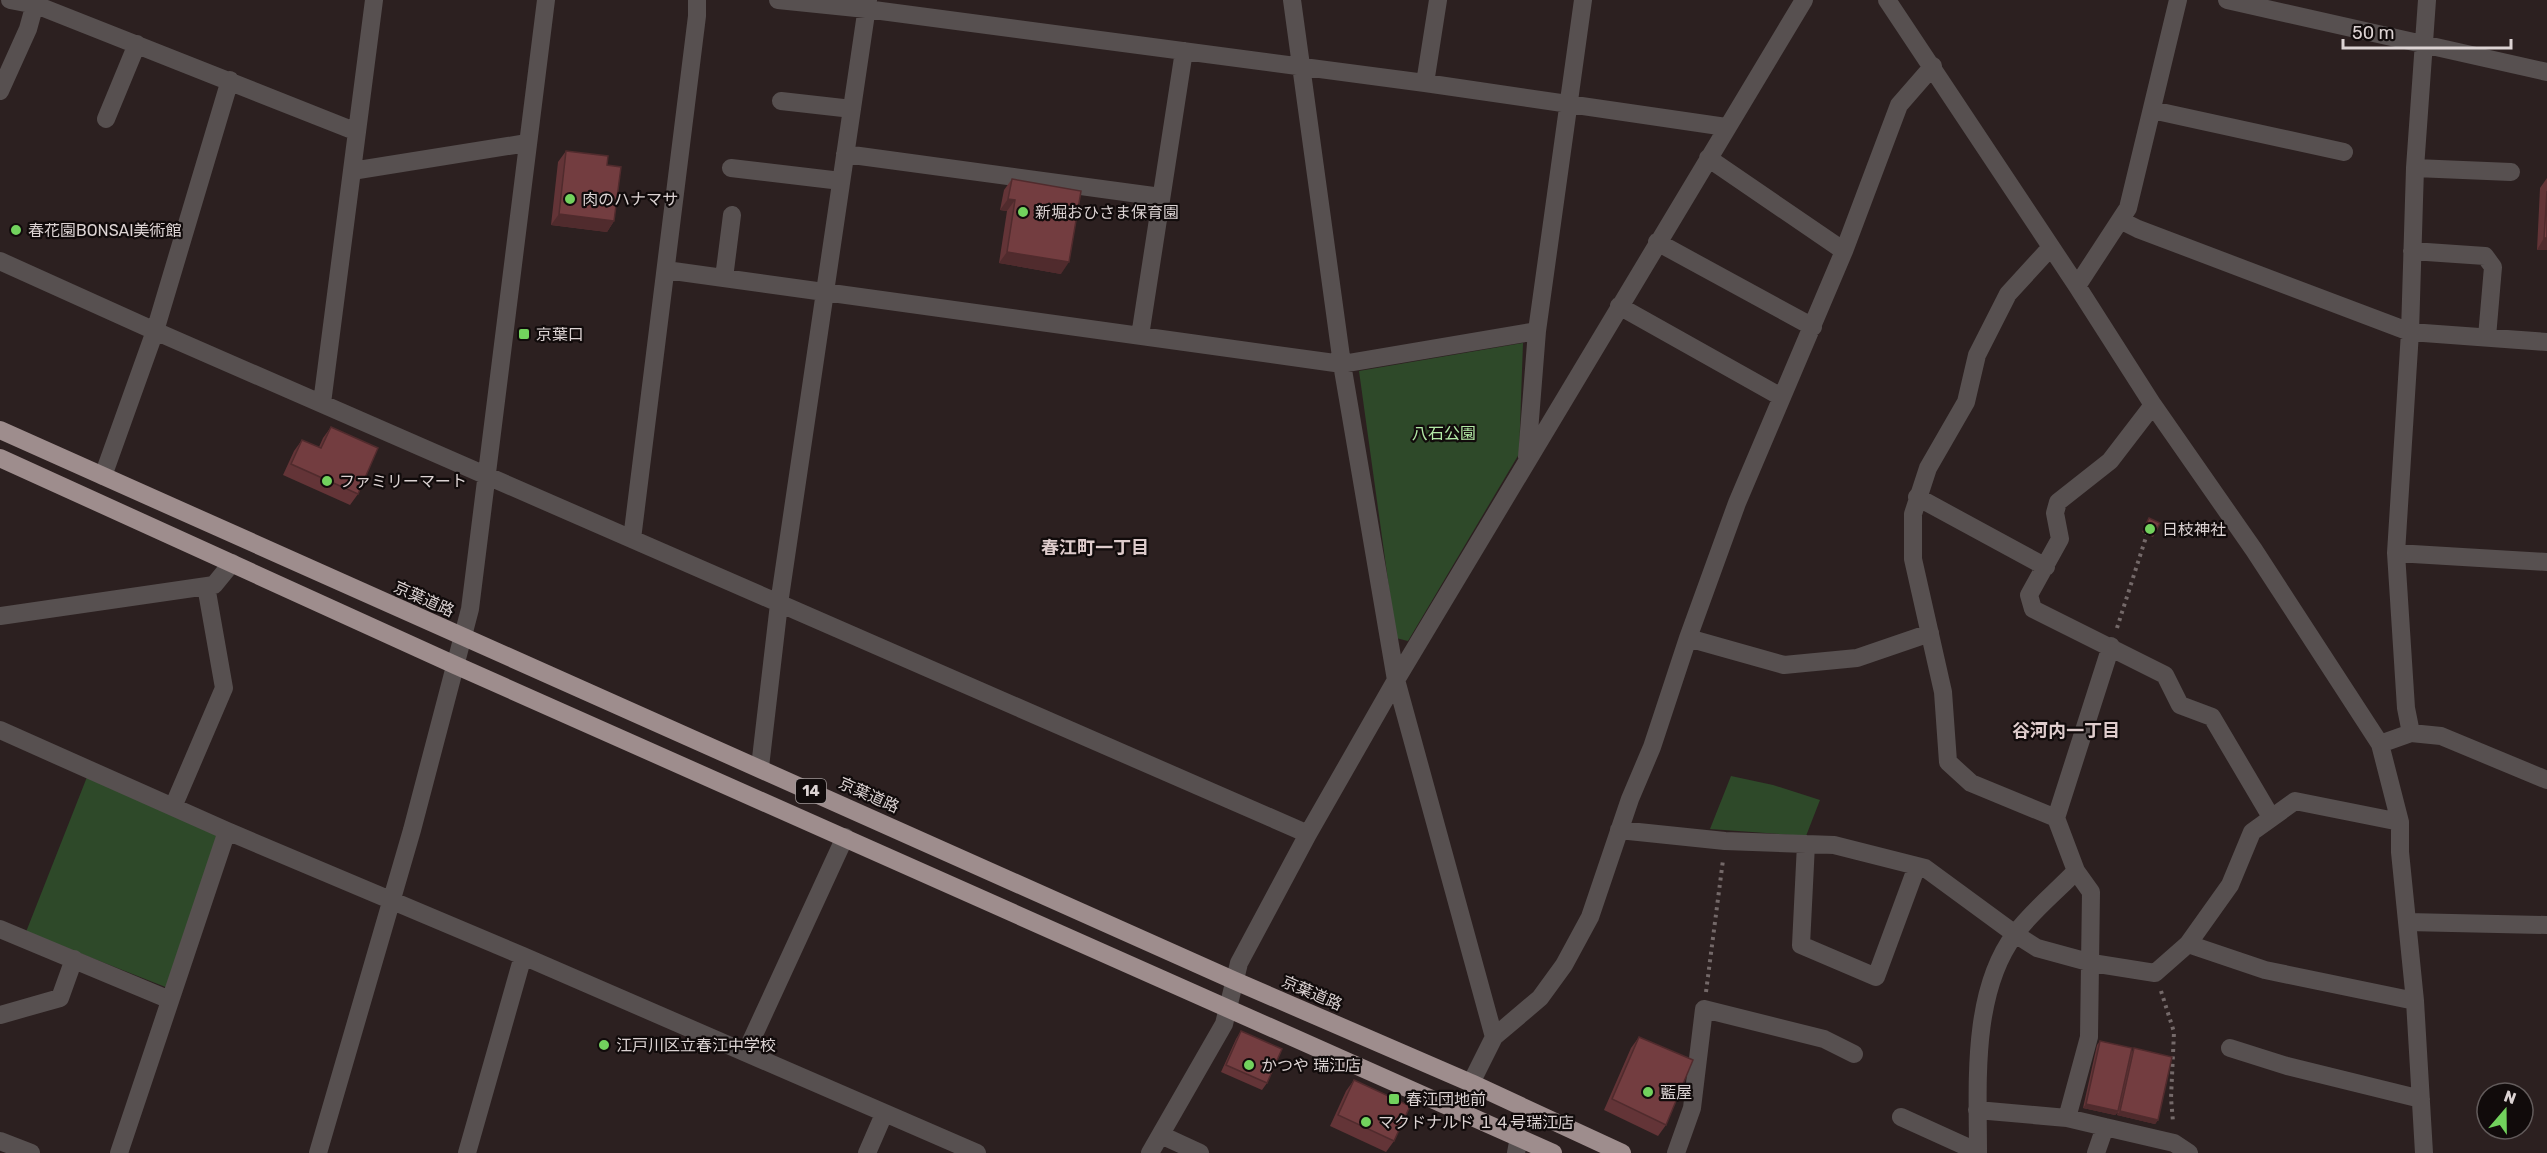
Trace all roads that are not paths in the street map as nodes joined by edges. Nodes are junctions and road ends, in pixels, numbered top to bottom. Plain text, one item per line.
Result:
1 (10, 0) edge
2 (374, 0) edge
3 (546, 0) edge
4 (697, 0) edge
5 (778, 0) edge
6 (1292, 0) edge
7 (1438, 0) edge
8 (1583, 0) edge
9 (1804, 0) edge
10 (1887, 0) edge
11 (2178, 0) edge
12 (2227, 0) edge
13 (2427, 0) edge
14 (36, 3) edge
15 (867, 5) edge
16 (137, 45) junction
17 (2424, 45) junction
18 (1184, 51) junction
19 (1302, 66) junction
20 (1933, 66) junction
21 (2547, 72) edge
22 (230, 80) junction
23 (1425, 83) junction
24 (0, 91) edge
25 (781, 101) dead end
26 (1569, 105) junction
27 (852, 109) junction
28 (2152, 110) junction
29 (106, 119) dead end
30 (1726, 127) junction
31 (357, 132) junction
32 (528, 143) junction
33 (2344, 152) dead end
34 (845, 154) junction
35 (1707, 158) junction
36 (731, 168) dead end
37 (2415, 168) junction
38 (352, 171) junction
39 (2511, 172) dead end
40 (842, 181) junction
41 (1161, 197) junction
42 (732, 215) dead end
43 (2122, 221) junction
44 (1657, 242) junction
45 (2051, 247) junction
46 (1844, 251) junction
47 (2412, 251) junction
48 (0, 261) edge
49 (666, 270) junction
50 (724, 278) junction
51 (2077, 286) junction
52 (826, 292) junction
53 (1619, 306) junction
54 (1813, 327) junction
55 (154, 331) junction
56 (1537, 331) junction
57 (2410, 332) junction
58 (1140, 336) junction
59 (2487, 338) junction
60 (2547, 342) edge
61 (1342, 364) junction
62 (1781, 397) junction
63 (322, 403) junction
64 (2153, 405) junction
65 (0, 430) edge
66 (0, 458) edge
67 (1527, 460) junction
68 (486, 475) junction
69 (103, 476) junction
70 (1917, 497) junction
71 (632, 539) junction
72 (2396, 553) junction
73 (2547, 562) edge
74 (232, 563) junction
75 (2046, 567) junction
76 (206, 586) junction
77 (779, 604) junction
78 (0, 616) edge
79 (1930, 633) junction
80 (463, 638) junction
81 (1688, 638) junction
82 (2111, 646) junction
83 (455, 665) junction
84 (1396, 680) junction
85 (0, 730) edge
86 (2411, 733) junction
87 (2380, 744) junction
88 (760, 767) junction
89 (2547, 780) edge
90 (173, 807) junction
91 (2271, 817) junction
92 (2056, 818) junction
93 (2400, 822) junction
94 (1619, 830) junction
95 (226, 831) junction
96 (1308, 834) junction
97 (845, 837) junction
98 (1806, 844) junction
99 (1917, 866) junction
100 (2076, 872) junction
101 (391, 900) junction
102 (2407, 922) junction
103 (2547, 925) edge
104 (0, 929) edge
105 (2015, 934) junction
106 (2188, 944) junction
107 (523, 956) junction
108 (74, 959) junction
109 (2092, 963) junction
110 (1233, 981) junction
111 (170, 1000) junction
112 (2415, 1001) junction
113 (1229, 1008) junction
114 (0, 1015) edge
115 (1494, 1037) junction
116 (2230, 1048) dead end
117 (746, 1052) junction
118 (1854, 1054) dead end
119 (1472, 1083) junction
120 (2421, 1099) junction
121 (1977, 1110) junction
122 (884, 1114) junction
123 (1901, 1118) dead end
124 (2067, 1118) junction
125 (2104, 1127) junction
126 (1161, 1135) junction
127 (0, 1141) edge
128 (1517, 1145) edge
129 (2181, 1148) edge
130 (1978, 1152) edge
131 (31, 1153) edge
132 (119, 1153) edge
133 (318, 1153) edge
134 (467, 1153) edge
135 (867, 1153) edge
136 (977, 1153) edge
137 (1150, 1153) edge
138 (1200, 1153) edge
139 (1553, 1153) edge
140 (1622, 1153) edge
141 (1676, 1153) edge
142 (2096, 1153) edge
143 (2424, 1153) edge

1 - 14 street
2 - 31 street
3 - 32 street
4 - 49 street
5 - 15 street
6 - 19 street
7 - 23 street
8 - 26 street
9 - 30 street
10 - 20 street
11 - 28 street
12 - 17 street
13 - 17 street
14 - 16 street
14 - 24 street
15 - 18 street
15 - 27 street
16 - 22 street
16 - 29 street
17 - 21 street
17 - 37 street
18 - 19 street
18 - 41 street
19 - 23 street
19 - 61 street
20 - 45 street
20 - 46 street
22 - 31 street
22 - 55 street
23 - 26 street
25 - 27 street
26 - 30 street
26 - 56 street
27 - 34 street
28 - 33 street
28 - 43 street
30 - 35 street
31 - 38 street
32 - 38 street
32 - 68 street
34 - 40 street
34 - 41 street
35 - 44 street
35 - 46 street
36 - 40 street
37 - 39 street
37 - 47 street
38 - 63 street
40 - 52 street
41 - 58 street
42 - 50 street
43 - 51 street
43 - 57 street
44 - 53 street
44 - 54 street
45 - 51 street
45 - 70 street
46 - 54 street
47 - 57 street
47 - 59 street
48 - 55 street
49 - 50 street
49 - 71 street
50 - 52 street
51 - 64 street
52 - 58 street
52 - 77 street
53 - 62 street
53 - 67 street
54 - 62 street
55 - 63 street
55 - 69 street
56 - 61 street
56 - 67 street
57 - 59 street
57 - 72 street
58 - 61 street
59 - 60 street
61 - 84 street
62 - 81 street
63 - 68 street
64 - 75 street
64 - 87 street
65 - 69 highway, 京葉道路 / 14
66 - 74 highway, 14
67 - 84 street
68 - 71 street
68 - 80 street
69 - 80 highway, 京葉道路 / 14
70 - 75 street
70 - 79 street
71 - 77 street
72 - 73 street
72 - 86 street
74 - 76 street
74 - 83 highway, 14
75 - 82 street
76 - 78 street
76 - 90 street
77 - 88 street
77 - 96 street
79 - 81 street
79 - 92 street
80 - 83 street
80 - 88 highway, 京葉道路 / 14
81 - 94 street
82 - 91 street
82 - 92 street
83 - 97 highway, 14
83 - 101 street
84 - 96 street
84 - 115 street
85 - 90 street
86 - 87 street
86 - 89 street
87 - 93 street
88 - 110 highway, 京葉道路 / 14
90 - 95 street
91 - 93 street
91 - 106 street
92 - 100 street
93 - 102 street
94 - 98 street
94 - 115 street
95 - 101 street
95 - 111 street
96 - 110 street
97 - 113 highway, 14
97 - 117 street
98 - 99 street
98 - 99 street
99 - 105 street
100 - 105 street
100 - 109 street
101 - 107 street
101 - 133 street
102 - 103 street
102 - 112 street
104 - 108 street
105 - 109 street
105 - 121 street
106 - 109 street
106 - 112 street
107 - 117 street
107 - 134 street
108 - 111 street
108 - 114 street
109 - 124 street
110 - 113 street
110 - 119 highway, 京葉道路 / 14
111 - 132 street
112 - 120 street
113 - 126 street
113 - 128 highway, 14
115 - 119 street
116 - 120 street
117 - 122 street
118 - 141 street
119 - 140 highway, 京葉道路 / 14
120 - 143 street
121 - 124 street
121 - 130 street
122 - 135 street
122 - 136 street
123 - 130 street
124 - 125 street
125 - 129 street
125 - 142 street
126 - 137 street
126 - 138 street
127 - 131 street
128 - 139 highway, 14

